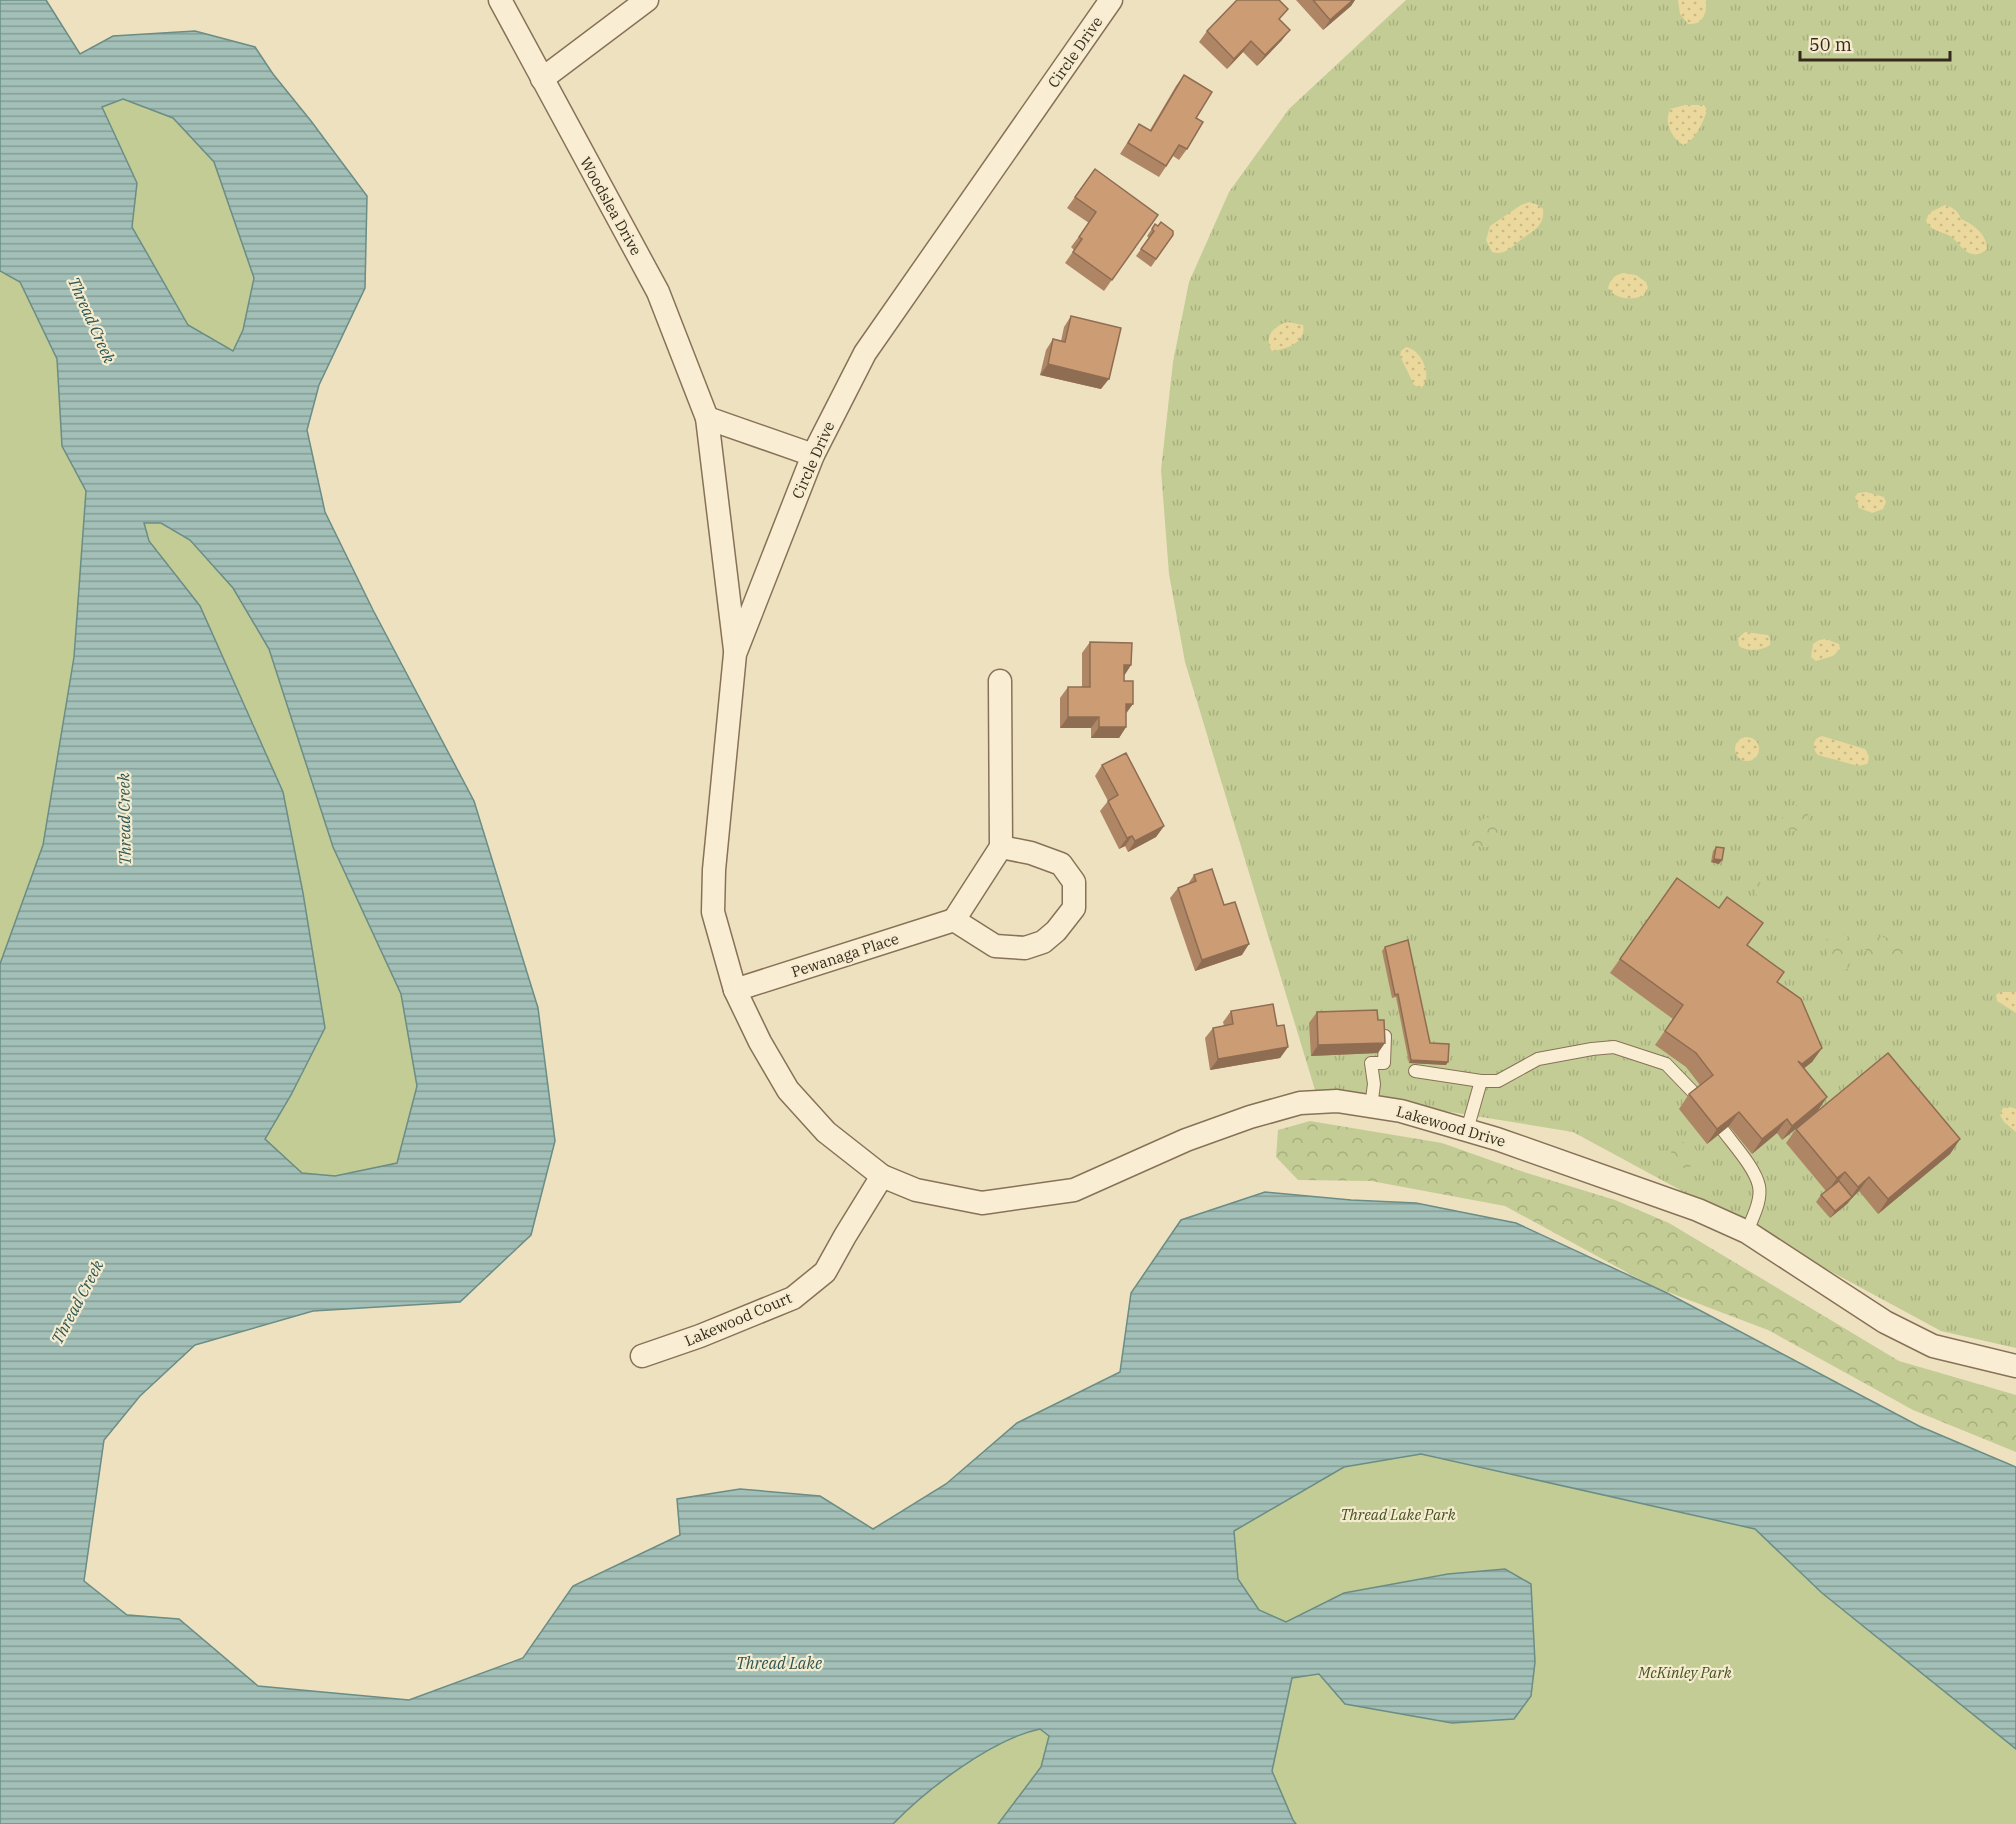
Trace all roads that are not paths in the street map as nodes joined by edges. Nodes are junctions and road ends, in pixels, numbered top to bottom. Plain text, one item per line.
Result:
1 (500, 0) edge
2 (647, 0) edge
3 (1111, 0) edge
4 (542, 79) junction
5 (707, 418) junction
6 (813, 455) junction
7 (735, 654) junction
8 (1000, 681) dead end
9 (1001, 847) junction
10 (954, 920) junction
11 (735, 990) junction
12 (1385, 1036) edge
13 (1415, 1071) dead end
14 (1481, 1081) junction
15 (1694, 1093) edge
16 (1371, 1107) junction
17 (1720, 1126) edge
18 (1467, 1130) junction
19 (882, 1176) junction
20 (1747, 1232) junction
21 (642, 1356) dead end
22 (2016, 1366) edge

1 - 4 street, Woodslea Drive
2 - 4 street
3 - 6 street, Circle Drive
4 - 5 street, Woodslea Drive
5 - 6 street
5 - 7 street, Woodslea Drive
6 - 7 street, Circle Drive
7 - 11 street, Circle Drive
8 - 9 street
9 - 10 street
9 - 10 street
10 - 11 street, Pewanaga Place
11 - 19 street, Lakewood Drive
12 - 16 lane
13 - 14 lane
14 - 15 lane
14 - 18 lane
16 - 18 street, Lakewood Drive
16 - 19 street, Lakewood Drive
17 - 20 lane
18 - 20 street, Lakewood Drive
19 - 21 street, Lakewood Court
20 - 22 street, Lakewood Drive

